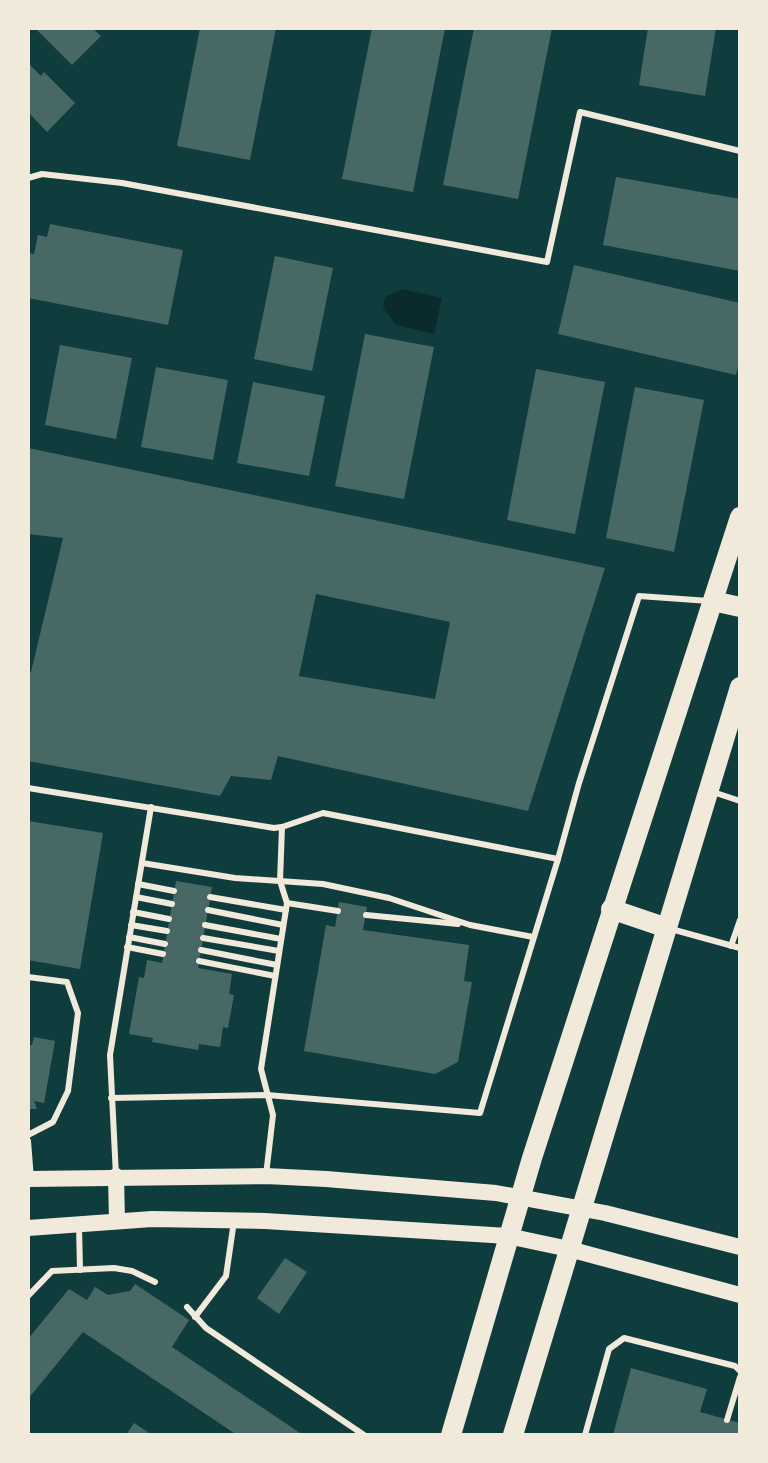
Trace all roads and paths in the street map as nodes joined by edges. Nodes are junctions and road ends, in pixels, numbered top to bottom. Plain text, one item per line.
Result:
1 (740, 151) edge
2 (28, 178) edge
3 (740, 517) edge
4 (713, 601) junction
5 (740, 607) edge
6 (740, 687) edge
7 (28, 788) edge
8 (708, 791) junction
9 (740, 801) edge
10 (151, 807) junction
11 (282, 827) junction
12 (558, 859) junction
13 (142, 863) junction
14 (280, 881) junction
15 (138, 884) junction
16 (174, 891) dead end
17 (136, 897) junction
18 (210, 897) dead end
19 (172, 904) dead end
20 (286, 906) junction
21 (611, 909) junction
22 (208, 910) dead end
23 (338, 911) dead end
24 (133, 912) junction
25 (366, 915) dead end
26 (169, 919) dead end
27 (740, 920) edge
28 (131, 925) junction
29 (205, 925) dead end
30 (283, 925) junction
31 (470, 925) junction
32 (667, 928) junction
33 (167, 931) dead end
34 (129, 937) junction
35 (533, 937) junction
36 (203, 938) dead end
37 (281, 939) junction
38 (165, 944) dead end
39 (731, 946) junction
40 (127, 947) junction
41 (740, 948) edge
42 (201, 950) dead end
43 (279, 951) junction
44 (163, 954) dead end
45 (199, 961) dead end
46 (277, 965) junction
47 (69, 972) dead end
48 (275, 976) junction
49 (28, 977) edge
50 (67, 982) junction
51 (267, 1095) junction
52 (111, 1098) junction
53 (28, 1138) edge
54 (116, 1176) junction
55 (266, 1176) junction
56 (30, 1179) edge
57 (521, 1196) junction
58 (582, 1209) junction
59 (117, 1221) junction
60 (234, 1221) junction
61 (79, 1224) junction
62 (28, 1228) edge
63 (508, 1236) junction
64 (740, 1247) edge
65 (569, 1249) junction
66 (80, 1270) junction
67 (155, 1282) dead end
68 (30, 1294) edge
69 (740, 1295) edge
70 (187, 1307) dead end
71 (195, 1317) junction
72 (740, 1371) edge
73 (740, 1377) edge
74 (727, 1420) dead end
75 (364, 1435) edge
76 (451, 1435) edge
77 (513, 1435) edge
78 (585, 1435) edge

1 - 2 lane
3 - 4 main road
4 - 5 main road
4 - 12 lane
4 - 21 main road
6 - 8 main road
7 - 10 lane
8 - 9 lane
8 - 32 main road
10 - 11 lane
10 - 13 lane
11 - 12 lane
11 - 14 lane
12 - 35 lane
13 - 14 lane
13 - 15 lane
14 - 20 lane
14 - 31 lane
15 - 16 lane
15 - 17 lane
17 - 19 lane
17 - 24 lane
18 - 20 lane
20 - 23 lane
20 - 30 lane
21 - 32 main road
21 - 57 main road
22 - 30 lane
24 - 26 lane
24 - 28 lane
25 - 31 lane
27 - 39 lane
28 - 33 lane
28 - 34 lane
29 - 37 lane
30 - 37 lane
31 - 35 lane
32 - 39 lane
32 - 58 main road
34 - 38 lane
34 - 40 lane
35 - 51 lane
36 - 43 lane
37 - 43 lane
39 - 41 lane
40 - 44 lane
40 - 52 lane
42 - 46 lane
43 - 46 lane
45 - 48 lane
46 - 48 lane
47 - 50 lane
48 - 51 lane
49 - 50 lane
50 - 53 lane
51 - 52 lane
51 - 55 lane
52 - 54 lane
53 - 56 lane
54 - 55 main road
54 - 56 main road
54 - 59 main road
55 - 57 main road
57 - 58 main road
57 - 63 main road
58 - 64 main road
58 - 65 main road
59 - 60 main road
59 - 61 main road
60 - 63 main road
60 - 71 lane
61 - 62 main road
61 - 66 lane
63 - 65 main road
63 - 76 main road
65 - 69 main road
65 - 77 main road
66 - 67 lane
66 - 68 lane
70 - 71 lane
71 - 75 lane
72 - 78 lane
73 - 74 lane

